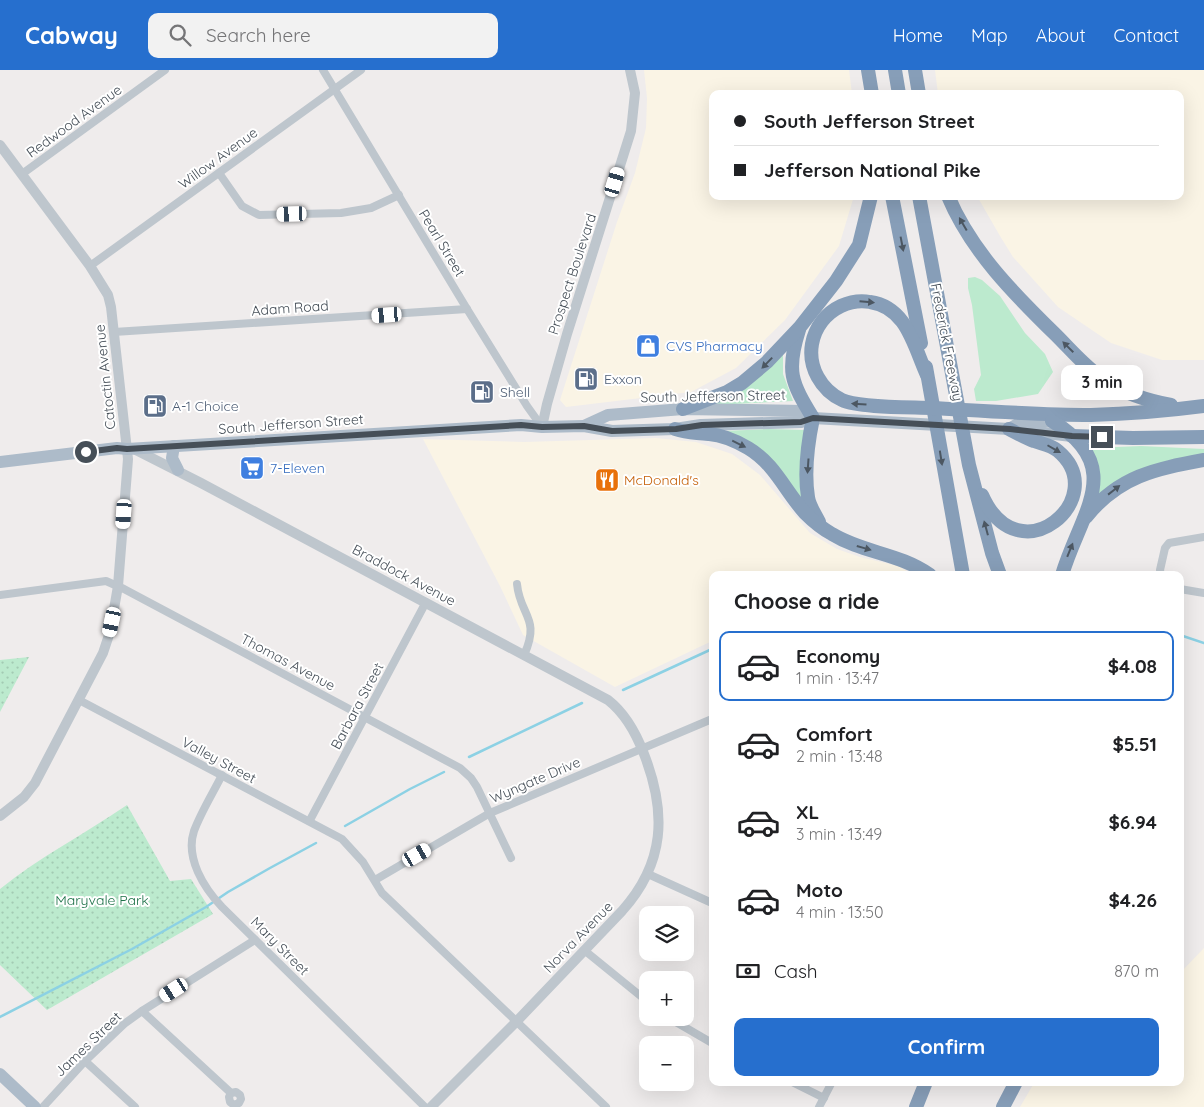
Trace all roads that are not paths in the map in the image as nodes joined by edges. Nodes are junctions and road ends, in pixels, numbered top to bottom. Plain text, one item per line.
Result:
1 (165, 70) edge
2 (323, 70) edge
3 (361, 70) edge
4 (630, 70) edge
5 (895, 70) edge
6 (915, 70) edge
7 (334, 89) junction
8 (898, 90) edge
9 (919, 90) edge
10 (0, 145) edge
11 (219, 173) junction
12 (22, 174) junction
13 (399, 195) junction
14 (870, 200) edge
15 (893, 200) edge
16 (920, 200) edge
17 (950, 200) edge
18 (90, 266) junction
19 (467, 309) junction
20 (800, 327) junction
21 (114, 332) junction
22 (927, 375) junction
23 (1204, 406) edge
24 (1186, 408) junction
25 (683, 409) junction
26 (1204, 414) edge
27 (813, 418) junction
28 (1052, 421) junction
29 (584, 426) junction
30 (542, 427) junction
31 (676, 429) junction
32 (1010, 429) junction
33 (1072, 436) junction
34 (1204, 436) edge
35 (1133, 438) junction
36 (1204, 445) edge
37 (174, 446) junction
38 (131, 449) junction
39 (1204, 460) edge
40 (0, 462) edge
41 (969, 464) junction
42 (178, 470) junction
43 (1080, 525) junction
44 (820, 526) junction
45 (1204, 537) edge
46 (923, 571) edge
47 (961, 571) edge
48 (999, 571) edge
49 (1063, 571) edge
50 (1160, 571) edge
51 (517, 584) dead end
52 (118, 586) junction
53 (1184, 590) edge
54 (1204, 593) edge
55 (0, 595) edge
56 (426, 602) junction
57 (524, 655) junction
58 (79, 700) junction
59 (364, 717) junction
60 (709, 720) edge
61 (642, 748) junction
62 (222, 775) junction
63 (490, 813) junction
64 (0, 816) edge
65 (310, 820) junction
66 (511, 858) dead end
67 (648, 874) junction
68 (375, 880) junction
69 (709, 902) edge
70 (255, 940) junction
71 (584, 950) junction
72 (639, 995) edge
73 (142, 1010) junction
74 (516, 1022) junction
75 (683, 1026) edge
76 (709, 1041) edge
77 (85, 1061) junction
78 (0, 1074) edge
79 (800, 1086) edge
80 (830, 1086) edge
81 (924, 1086) edge
82 (1014, 1086) edge
83 (231, 1093) dead end
84 (824, 1098) junction
85 (35, 1107) edge
86 (43, 1107) edge
87 (135, 1107) edge
88 (425, 1107) edge
89 (431, 1107) edge
90 (606, 1107) edge
91 (819, 1107) edge
92 (916, 1107) edge
93 (1003, 1107) edge

1 - 12 street, Redwood Avenue
2 - 7 street, Pearl Street
3 - 7 street, Willow Avenue
4 - 30 street, Prospect Boulevard
5 - 8 highway
6 - 9 highway
7 - 11 street, Willow Avenue
7 - 13 street, Pearl Street
10 - 12 street, Catoctin Avenue
11 - 13 street
11 - 18 street, Willow Avenue
12 - 18 street, Catoctin Avenue
13 - 19 street, Pearl Street
14 - 20 highway
15 -> 22 highway, Frederick Freeway
16 - 41 highway, Frederick Freeway
24 -> 17 highway
18 - 21 street, Catoctin Avenue
19 - 21 street, Adam Road
19 - 30 street, Pearl Street
20 -> 25 highway
20 - 27 highway
21 - 38 street, Catoctin Avenue
24 -> 22 highway
22 -> 47 highway, Frederick Freeway
23 - 24 highway
25 - 27 main road, South Jefferson Street
25 - 29 main road, South Jefferson Street
26 - 28 highway
27 - 31 main road, South Jefferson Street
27 - 32 main road, South Jefferson Street
27 -> 44 highway
28 - 32 main road, South Jefferson Street
28 - 33 highway
29 - 30 main road, South Jefferson Street
29 - 31 main road, South Jefferson Street
30 - 37 main road, South Jefferson Street
31 -> 44 highway
32 - 33 main road
32 -> 41 highway
33 - 35 highway
33 - 43 highway
34 - 35 highway
35 - 36 highway
37 - 38 main road, South Jefferson Street
37 - 42 main road
38 - 40 main road, South Jefferson Street
38 - 42 street, Braddock Avenue
38 - 52 street, Catoctin Avenue
43 -> 39 highway
48 -> 41 highway, Frederick Freeway
42 - 56 street, Braddock Avenue
49 -> 43 highway
44 -> 46 highway
45 - 50 street
51 - 57 street
52 - 55 street, Thomas Avenue
52 - 58 street, Catoctin Avenue
52 - 59 street, Thomas Avenue
53 - 54 street
56 - 57 street, Braddock Avenue
56 - 59 street, Barbara Street
57 - 61 street, Braddock Avenue
58 - 62 street, Valley Street
58 - 64 street, Catoctin Avenue
59 - 63 street, Thomas Avenue
59 - 65 street, Barbara Street
60 - 61 street, Wyngate Drive
61 - 63 street, Wyngate Drive
61 - 67 street, Norva Avenue
62 - 65 street, Valley Street
62 - 70 street, Mary Street
63 - 66 street, Thomas Avenue
63 - 68 street, Wyngate Drive
65 - 68 street, Valley Street
67 - 69 street
67 - 71 street, Norva Avenue
68 - 74 street
70 - 73 street, James Street
70 - 88 street, Mary Street
71 - 72 street
71 - 74 street, Norva Avenue
73 - 77 street, James Street
73 - 83 street
74 - 89 street, Norva Avenue
74 - 90 street
75 - 76 street
77 - 86 street, James Street
77 - 87 street
78 - 85 main road
79 - 84 street
80 - 84 street
81 - 92 highway
82 - 93 highway
84 - 91 street

